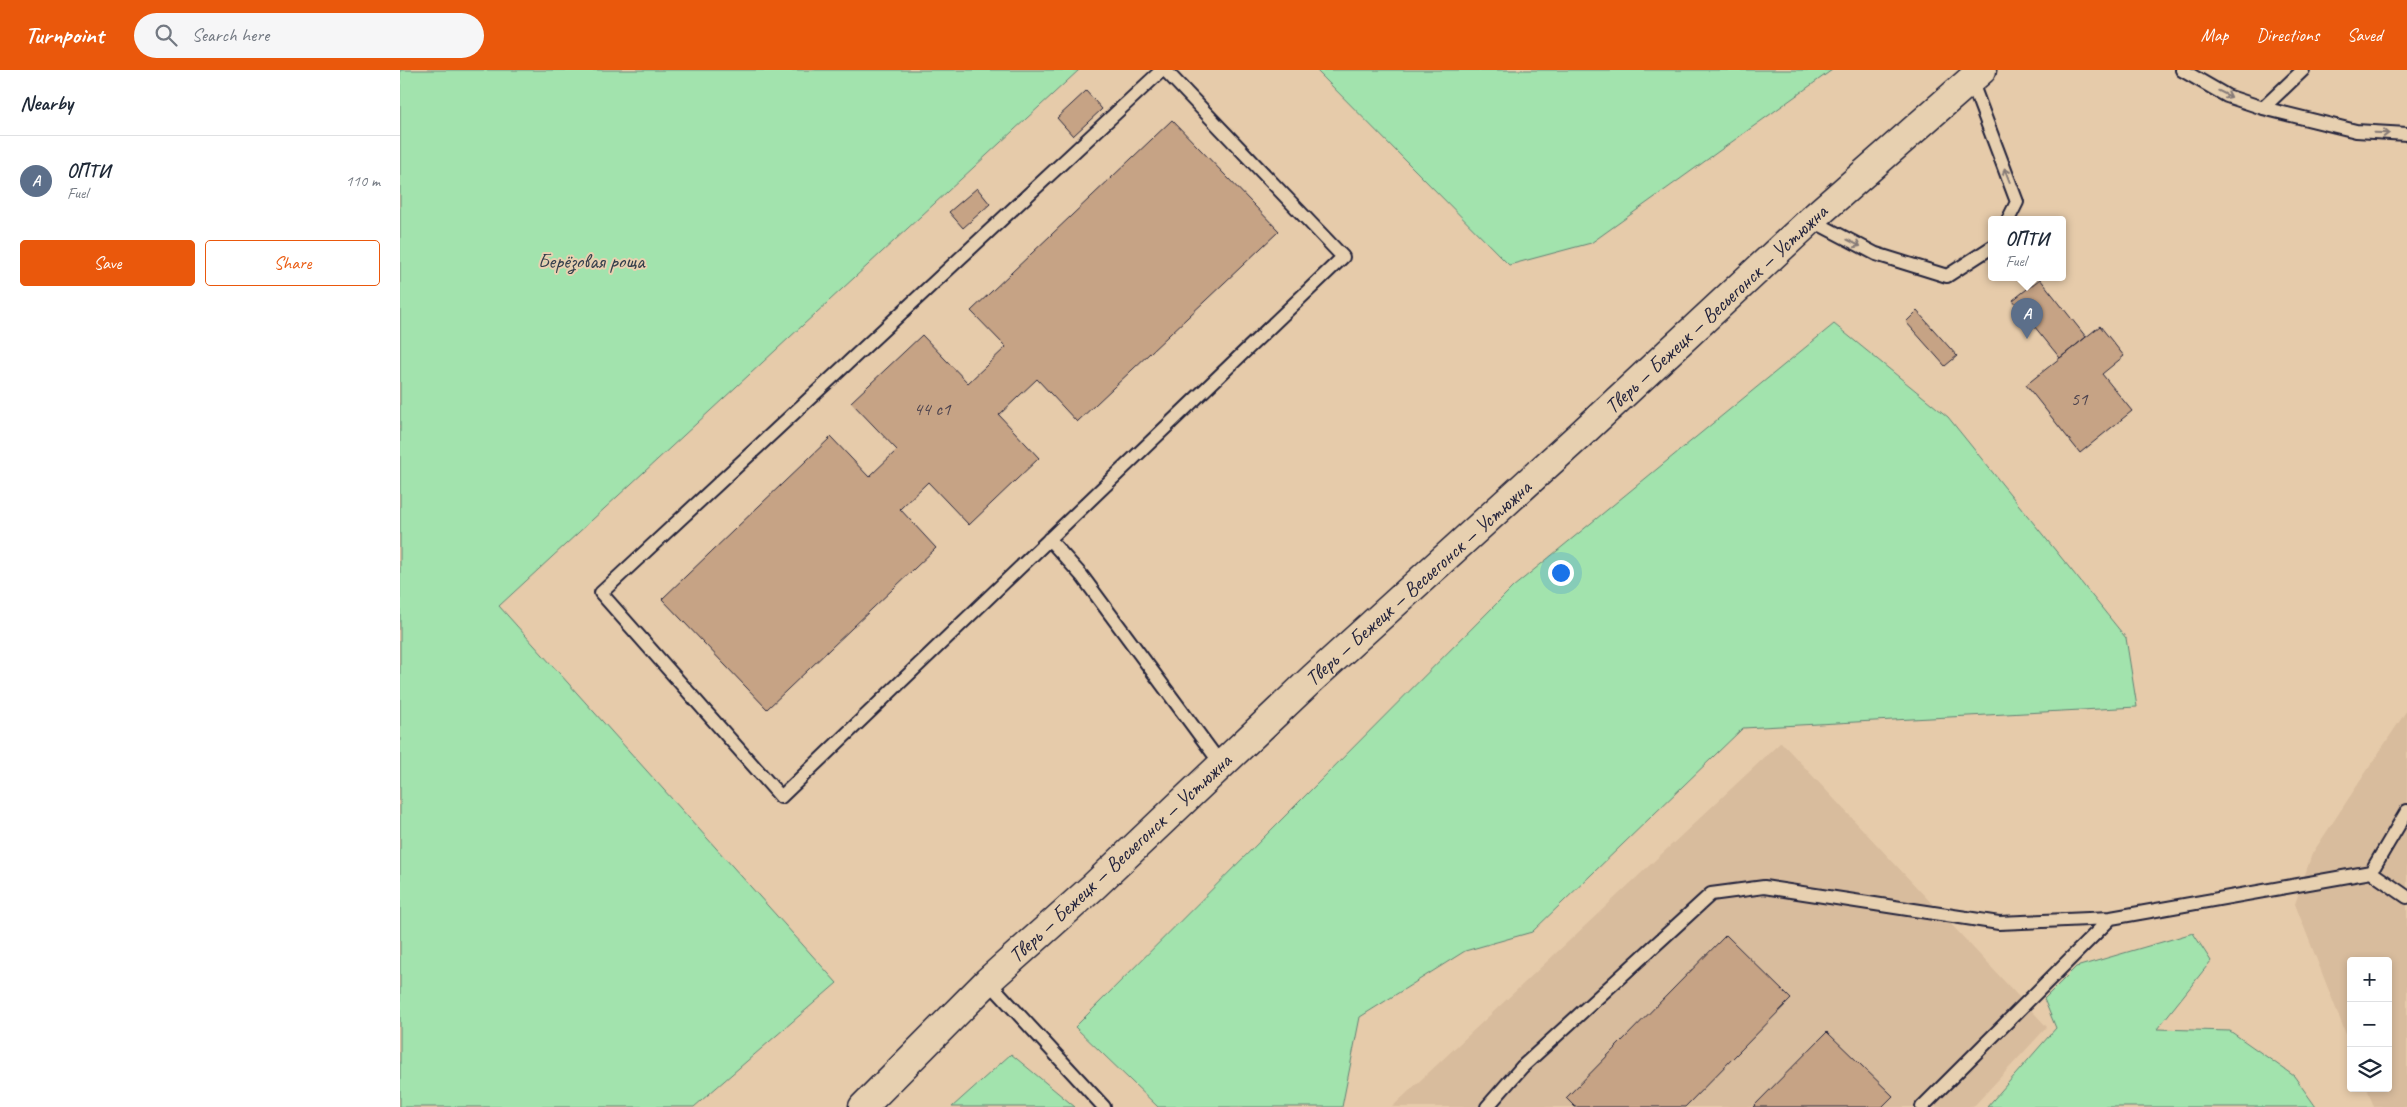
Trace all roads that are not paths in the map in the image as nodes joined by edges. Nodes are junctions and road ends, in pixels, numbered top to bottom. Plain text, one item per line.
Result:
1 (1164, 70) edge
2 (2182, 70) edge
3 (2303, 70) edge
4 (1977, 75) edge
5 (2262, 108) junction
6 (2407, 134) edge
7 (2010, 216) edge
8 (1811, 220) junction
9 (1988, 250) edge
10 (1049, 539) junction
11 (1221, 764) junction
12 (2407, 811) edge
13 (2371, 872) junction
14 (2407, 897) edge
15 (2111, 918) junction
16 (988, 981) junction
17 (863, 1107) edge
18 (1104, 1107) edge
19 (1487, 1107) edge
20 (1922, 1107) edge

1 - 10 lane
1 - 10 lane
2 -> 5 lane
3 - 5 lane
7 -> 4 lane
4 - 8 main road, Тверь — Бежецк — Весьегонск — Устюжна
5 -> 6 lane
8 -> 9 lane
8 - 11 main road, Тверь — Бежецк — Весьегонск — Устюжна
10 - 11 lane
11 - 16 main road, Тверь — Бежецк — Весьегонск — Устюжна
12 - 13 lane
13 - 14 lane
13 - 15 lane
15 - 19 lane
15 - 20 lane
16 - 17 main road, Тверь — Бежецк — Весьегонск — Устюжна
16 - 18 lane

